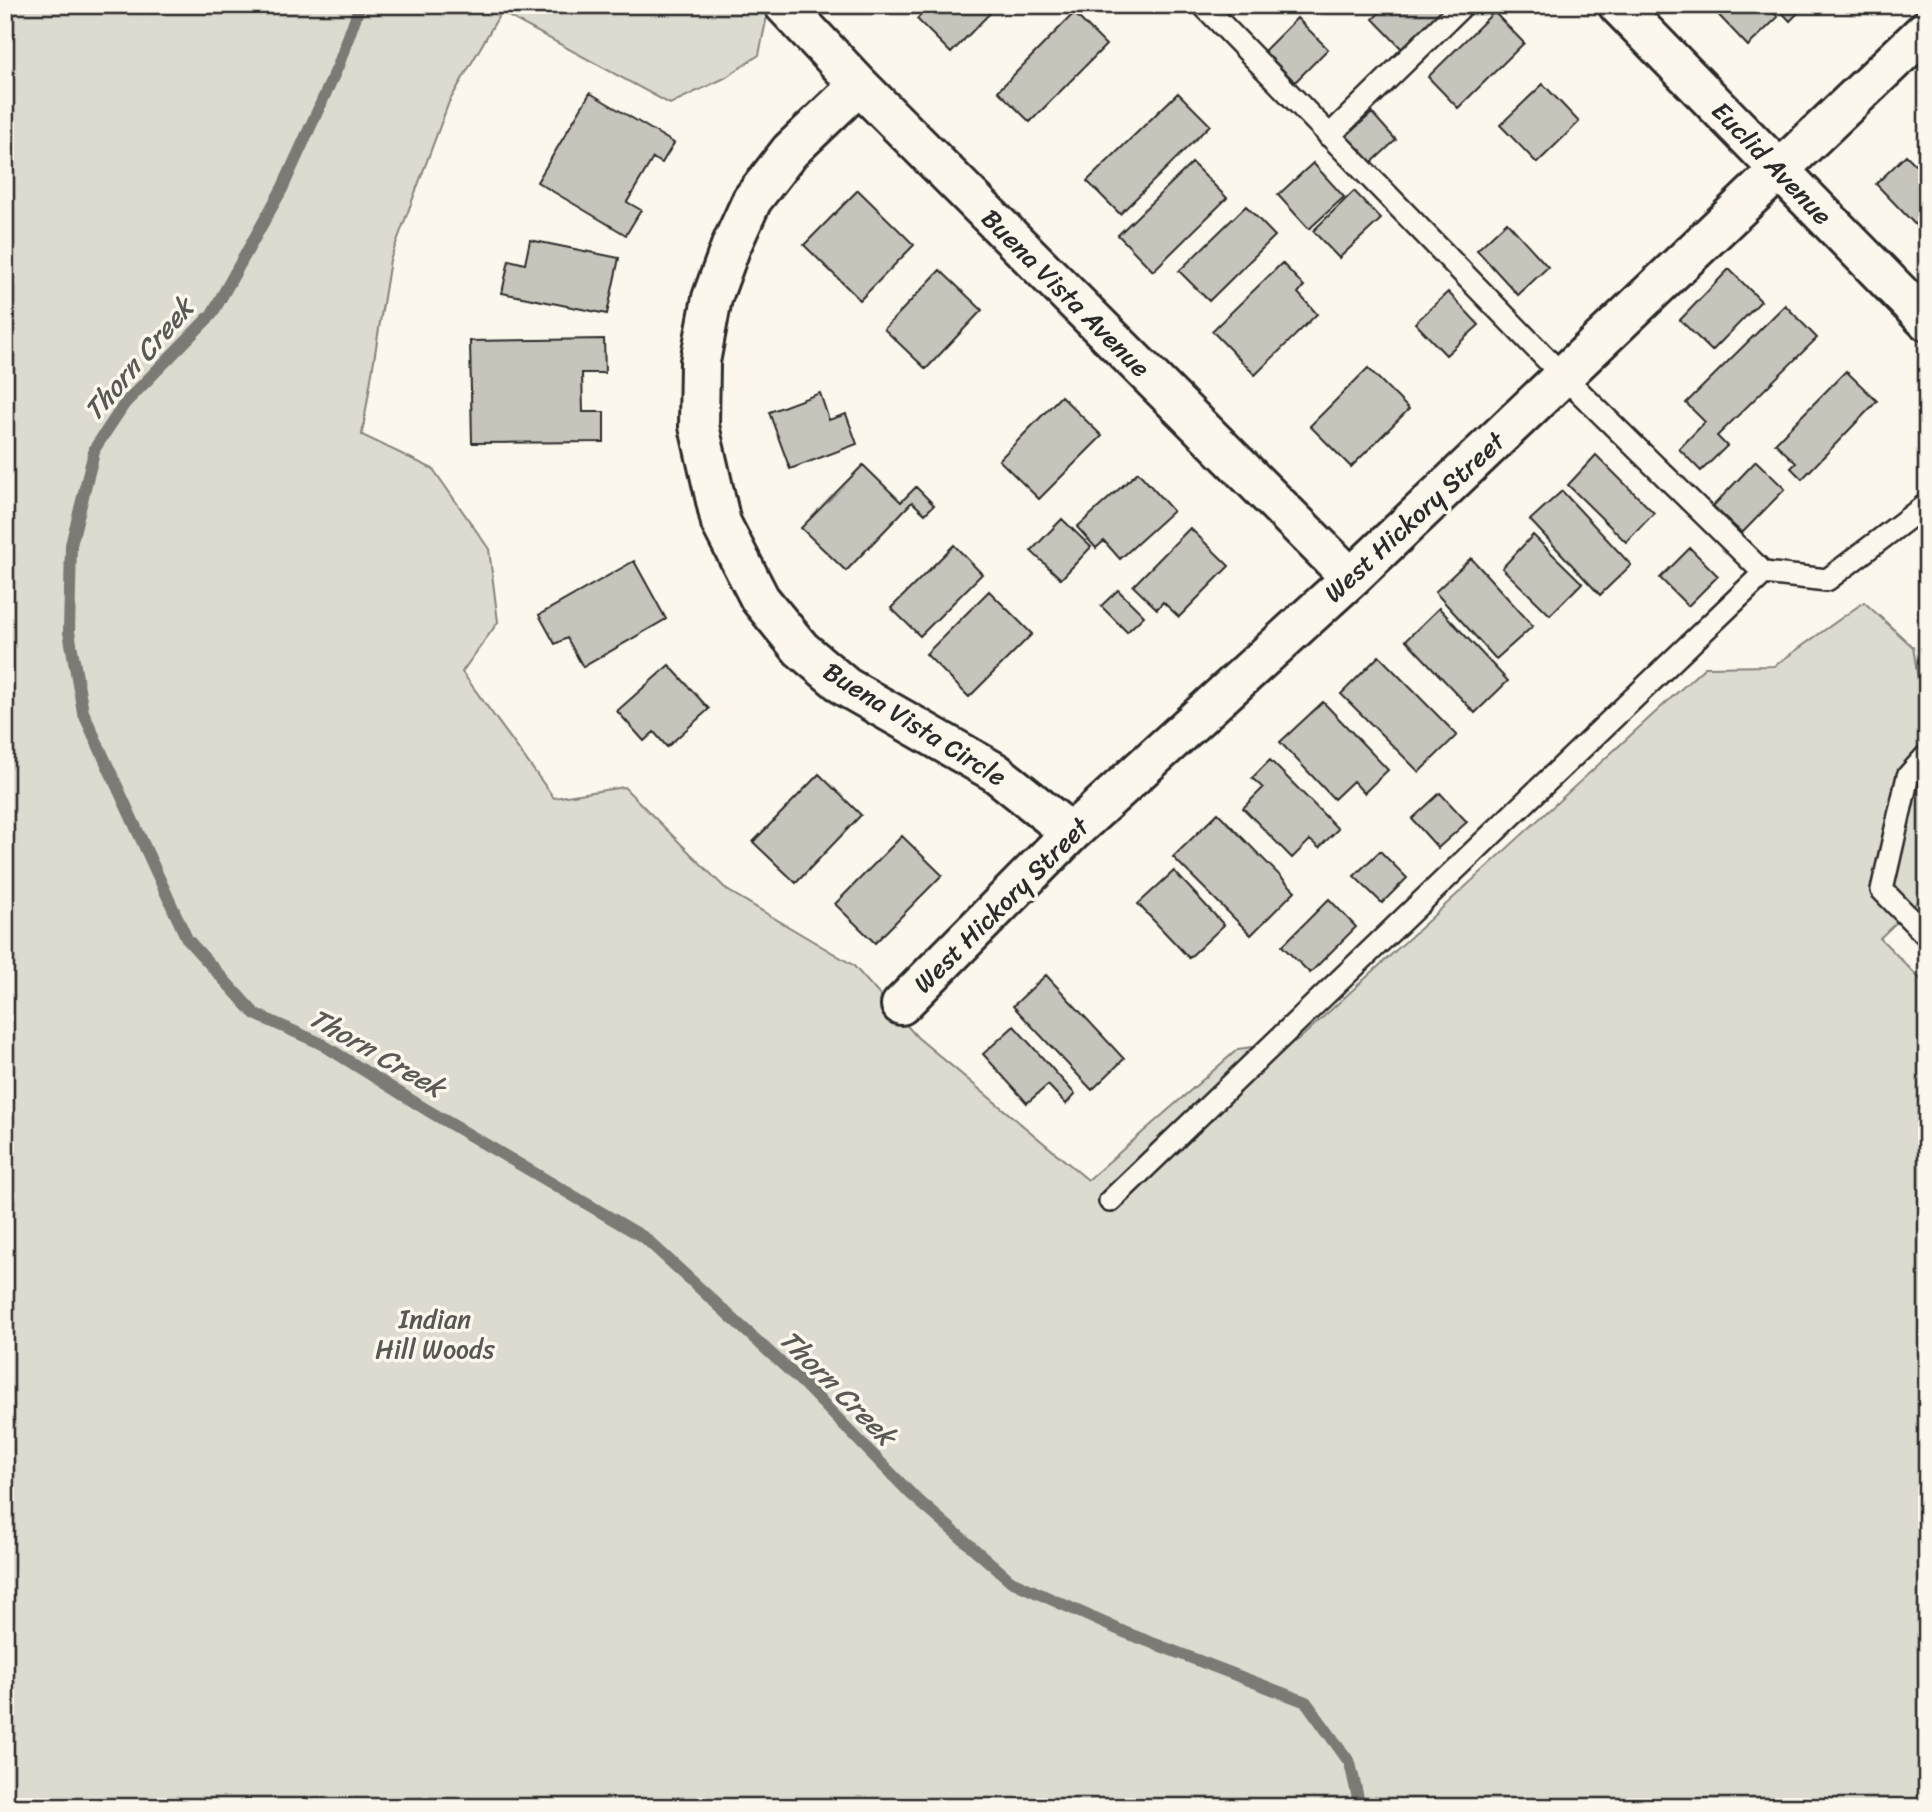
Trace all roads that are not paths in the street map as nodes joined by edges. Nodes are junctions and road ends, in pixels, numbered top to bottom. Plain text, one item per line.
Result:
1 (784, 5) edge
2 (1203, 5) edge
3 (1463, 5) edge
4 (1618, 5) edge
5 (1927, 29) edge
6 (859, 85) junction
7 (1329, 136) junction
8 (1779, 170) junction
9 (1927, 321) edge
10 (1563, 376) junction
11 (1927, 504) edge
12 (1764, 573) junction
13 (1350, 579) junction
14 (1927, 755) edge
15 (1071, 833) junction
16 (1927, 936) edge
17 (901, 1005) dead end
18 (1110, 1201) dead end

1 - 6 street, Buena Vista Avenue
2 - 7 lane
3 - 7 lane
4 - 8 street, Euclid Avenue
5 - 8 street, West Hickory Street
6 - 13 street, Buena Vista Avenue
6 - 15 street, Buena Vista Circle
7 - 10 lane
8 - 9 street, Euclid Avenue
8 - 10 street, West Hickory Street
10 - 12 lane
10 - 13 street, West Hickory Street
11 - 12 lane
12 - 18 lane
13 - 15 street, West Hickory Street
14 - 16 lane
15 - 17 street, West Hickory Street

